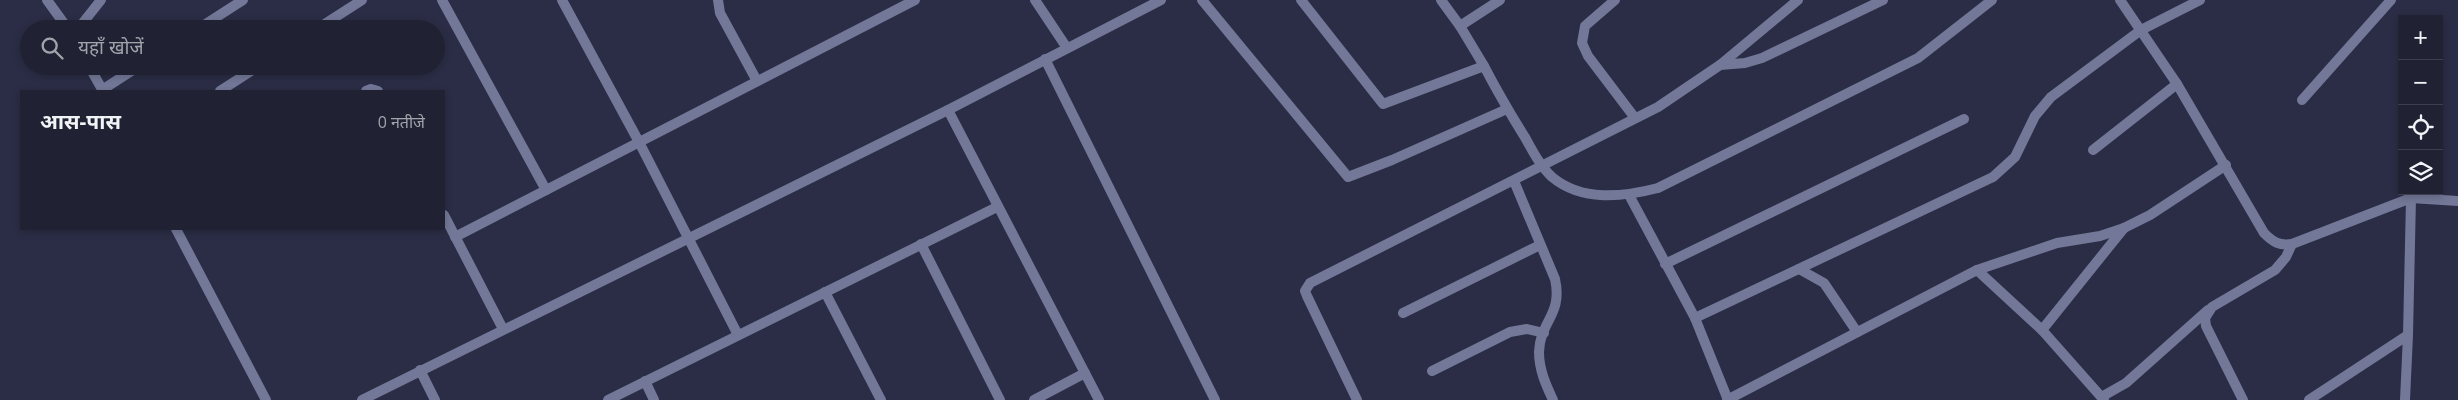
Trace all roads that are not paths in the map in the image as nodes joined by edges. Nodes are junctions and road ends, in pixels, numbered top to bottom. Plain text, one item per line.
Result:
1 (47, 0) edge
2 (101, 0) edge
3 (243, 0) edge
4 (362, 0) edge
5 (442, 0) edge
6 (562, 0) edge
7 (718, 0) edge
8 (1035, 0) edge
9 (1161, 0) edge
10 (1202, 0) edge
11 (1301, 0) edge
12 (1441, 0) edge
13 (1500, 0) edge
14 (1615, 0) edge
15 (1781, 0) edge
16 (1798, 0) edge
17 (1882, 0) edge
18 (1992, 0) edge
19 (2120, 0) edge
20 (2200, 0) edge
21 (2391, 0) edge
22 (911, 1) edge
23 (1788, 9) junction
24 (61, 20) edge
25 (85, 20) edge
26 (212, 20) edge
27 (331, 20) edge
28 (1460, 26) junction
29 (2141, 30) junction
30 (1067, 48) junction
31 (1045, 60) junction
32 (1720, 65) junction
33 (1484, 66) junction
34 (94, 75) edge
35 (126, 75) edge
36 (245, 75) edge
37 (757, 81) junction
38 (2177, 84) junction
39 (103, 90) edge
40 (222, 90) edge
41 (2302, 100) dead end
42 (1507, 109) junction
43 (948, 110) junction
44 (1635, 118) junction
45 (1964, 119) dead end
46 (639, 142) junction
47 (2093, 150) dead end
48 (2226, 165) junction
49 (1543, 166) junction
50 (1514, 181) junction
51 (546, 190) junction
52 (1629, 195) junction
53 (2411, 198) junction
54 (2458, 201) edge
55 (997, 206) junction
56 (445, 217) edge
57 (2124, 228) junction
58 (177, 230) edge
59 (455, 237) junction
60 (688, 238) junction
61 (921, 244) junction
62 (2292, 244) junction
63 (1540, 245) junction
64 (1665, 264) junction
65 (1799, 269) junction
66 (1977, 270) junction
67 (824, 292) junction
68 (2212, 308) junction
69 (1403, 313) dead end
70 (1695, 318) junction
71 (503, 329) junction
72 (2042, 330) junction
73 (1857, 332) junction
74 (1544, 333) junction
75 (738, 335) junction
76 (2408, 335) junction
77 (420, 370) junction
78 (1432, 371) dead end
79 (1086, 373) junction
80 (645, 382) junction
81 (2103, 398) edge
82 (266, 400) edge
83 (362, 400) edge
84 (436, 400) edge
85 (608, 400) edge
86 (654, 400) edge
87 (881, 400) edge
88 (1000, 400) edge
89 (1034, 400) edge
90 (1099, 400) edge
91 (1215, 400) edge
92 (1357, 400) edge
93 (1554, 400) edge
94 (1727, 400) edge
95 (2243, 400) edge
96 (2308, 400) edge
97 (2405, 400) edge

1 - 24 street
2 - 25 street
3 - 26 street
4 - 27 street
5 - 51 street
6 - 46 street
7 - 37 street
8 - 30 street
9 - 30 street
10 - 42 street
11 - 33 street
12 - 28 street
13 - 28 street
14 - 44 street
15 - 23 street
16 - 23 street
17 - 32 street
18 - 52 street
19 - 29 street
20 - 29 street
21 - 41 street
22 - 37 street
23 - 32 street
28 - 33 street
29 - 38 street
29 - 65 street
30 - 31 street
31 - 43 street
31 - 91 street
32 - 44 street
33 - 42 street
34 - 39 street
35 - 39 street
36 - 40 street
37 - 46 street
38 - 47 street
38 - 48 street
42 - 49 street
43 - 55 street
43 - 60 street
44 - 49 street
45 - 64 street
46 - 51 street
46 - 60 street
48 - 57 street
48 - 62 street
49 - 50 street
49 - 52 street
50 - 63 street
50 - 92 street
51 - 59 street
52 - 64 street
53 - 54 street
53 - 62 street
53 - 76 street
55 - 61 street
55 - 79 street
56 - 59 street
57 - 66 street
57 - 72 street
58 - 82 street
59 - 71 street
60 - 71 street
60 - 75 street
61 - 67 street
61 - 88 street
62 - 68 street
63 - 69 street
63 - 74 street
64 - 70 street
65 - 70 street
65 - 73 street
66 - 72 street
66 - 73 street
67 - 75 street
67 - 87 street
68 - 81 street
68 - 95 street
70 - 94 street
71 - 77 street
72 - 81 street
73 - 94 street
74 - 78 street
74 - 93 street
75 - 80 street
76 - 96 street
76 - 97 street
77 - 83 street
77 - 84 street
79 - 89 street
79 - 90 street
80 - 85 street
80 - 86 street

